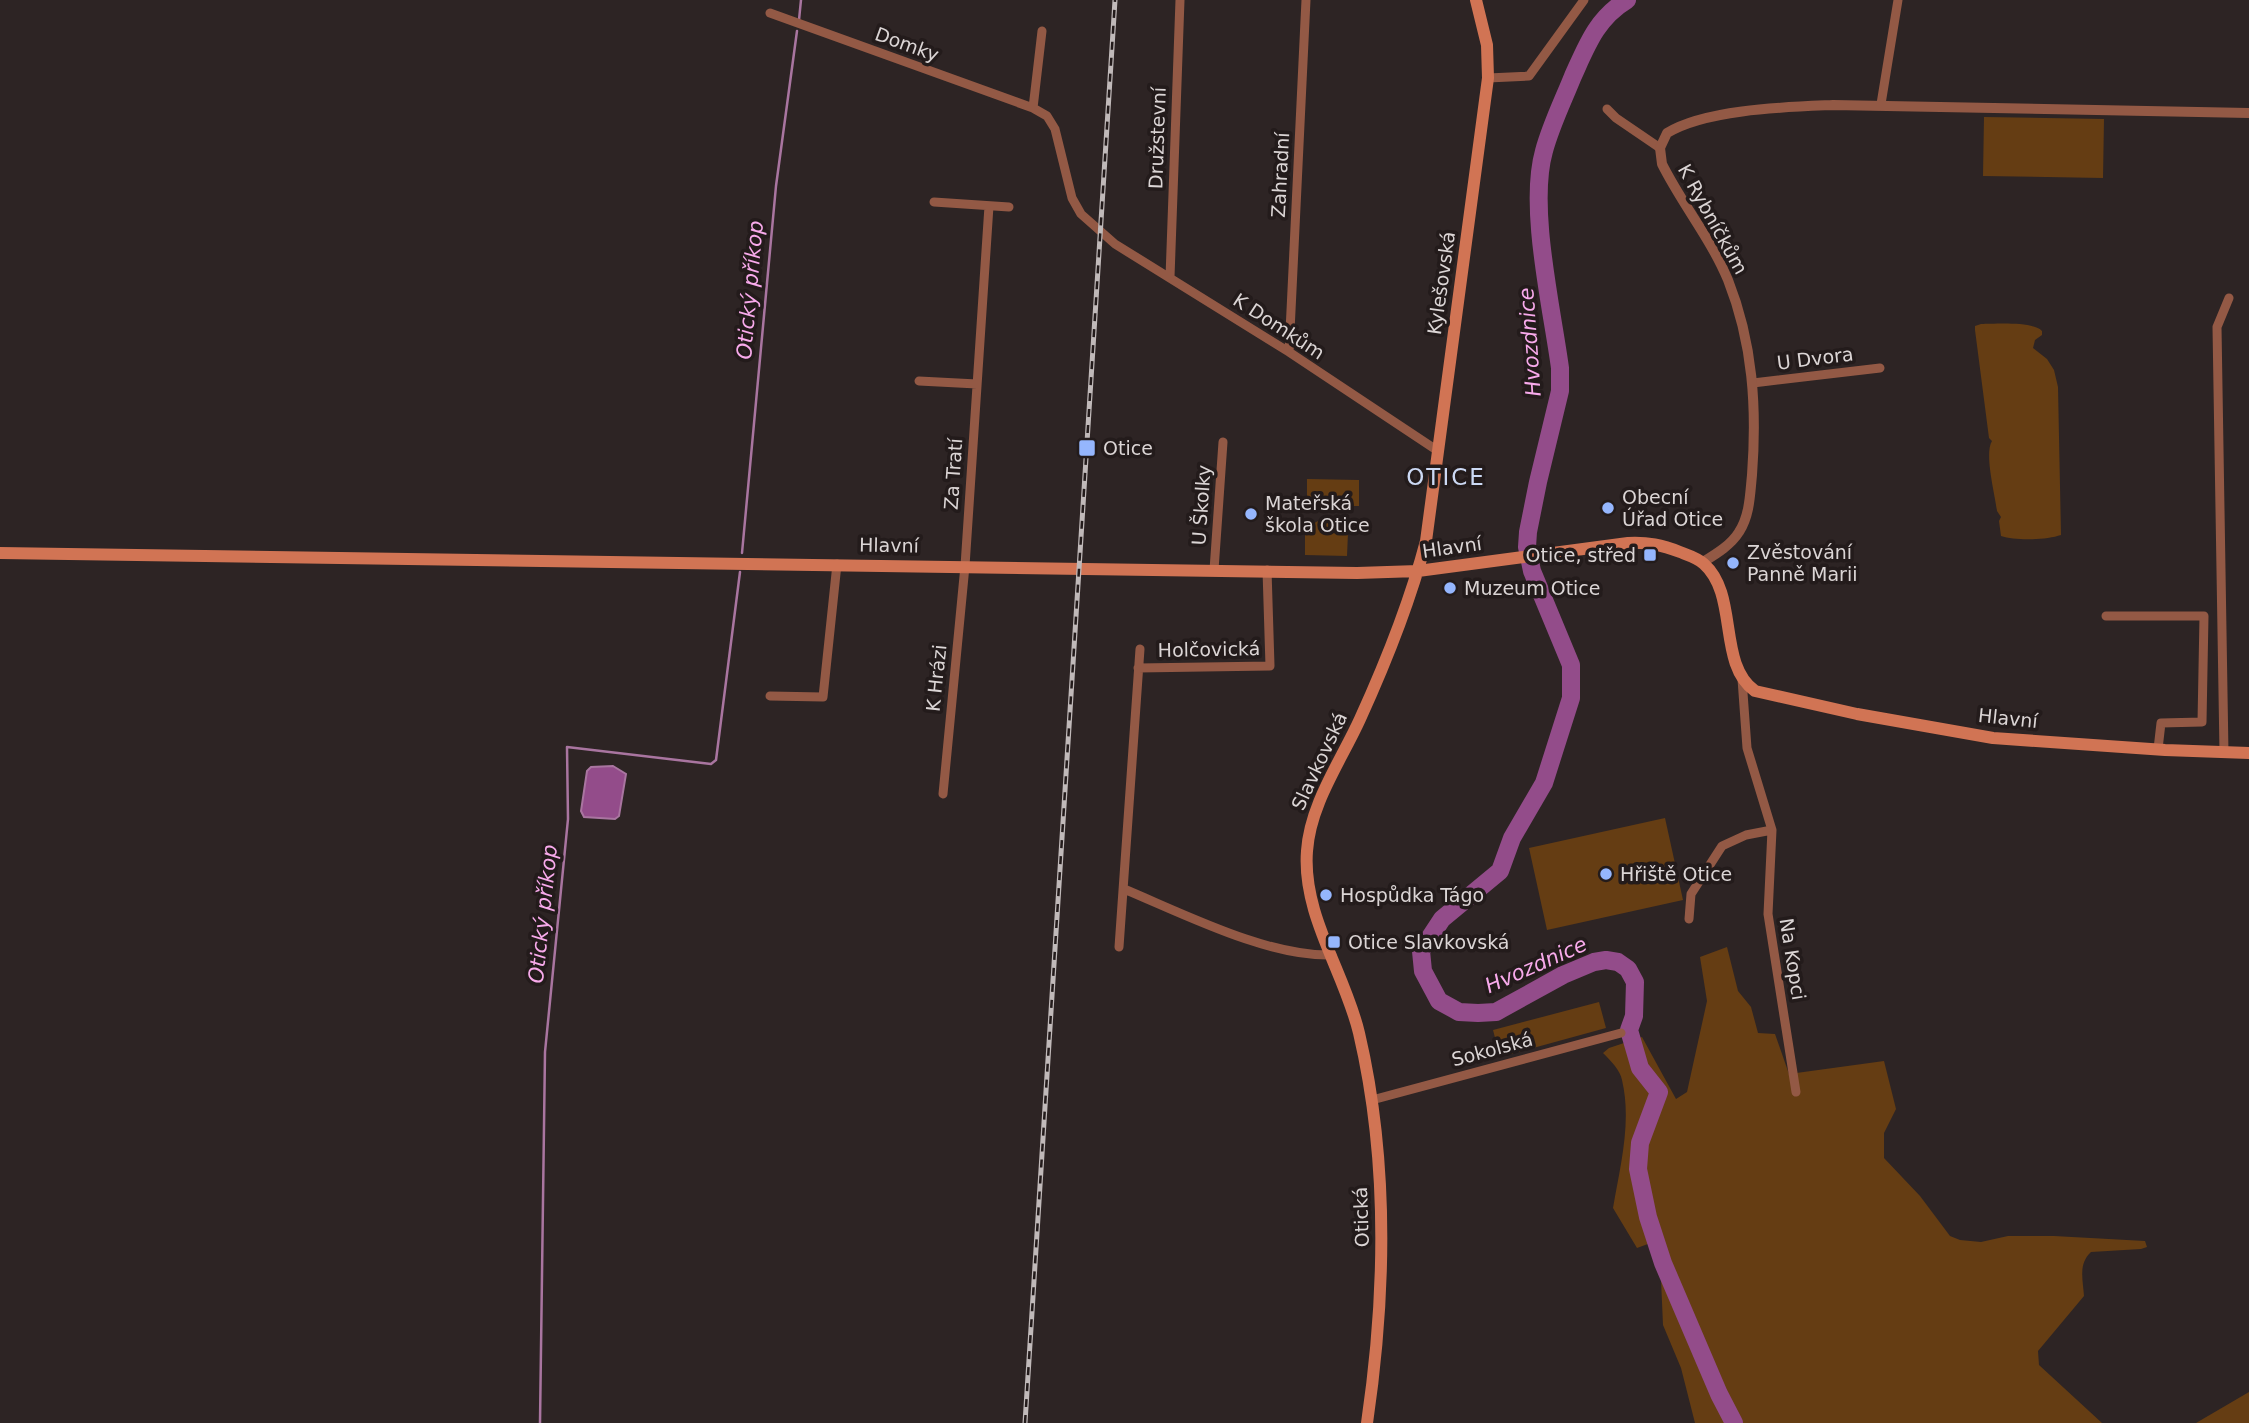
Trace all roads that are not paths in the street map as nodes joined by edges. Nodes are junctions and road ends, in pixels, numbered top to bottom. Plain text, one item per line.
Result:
1 (1180, 0) edge
2 (1306, 0) edge
3 (1476, 0) edge
4 (1584, 0) edge
5 (1898, 0) edge
6 (770, 13) dead end
7 (1042, 31) dead end
8 (1488, 78) junction
9 (1881, 104) junction
10 (1033, 107) junction
11 (1607, 109) dead end
12 (2249, 113) edge
13 (1660, 148) junction
14 (934, 202) dead end
15 (989, 205) junction
16 (1009, 207) dead end
17 (1101, 230) joint
18 (1170, 277) junction
19 (2229, 298) dead end
20 (1289, 352) junction
21 (1880, 368) dead end
22 (919, 380) dead end
23 (1753, 383) junction
24 (977, 384) junction
25 (1223, 442) dead end
26 (1438, 451) junction
27 (0, 553) edge
28 (1703, 562) junction
29 (837, 564) junction
30 (965, 566) junction
31 (1214, 570) junction
32 (1267, 570) junction
33 (1418, 571) junction
34 (2106, 616) dead end
35 (1140, 649) dead end
36 (1138, 668) junction
37 (1742, 679) junction
38 (771, 696) dead end
39 (2158, 749) junction
40 (2224, 752) junction
41 (2249, 753) edge
42 (943, 794) dead end
43 (1772, 830) junction
44 (1124, 889) junction
45 (1689, 919) dead end
46 (1119, 947) dead end
47 (1332, 955) junction
48 (1353, 1011) joint
49 (1621, 1033) dead end
50 (1796, 1092) dead end
51 (1371, 1100) junction
52 (1367, 1423) edge

1 - 18 street, Družstevní
2 - 20 street, Zahradní
3 - 8 main road, Kylešovská
4 - 8 street
5 - 9 street
6 - 10 street, Domky
7 - 10 street
8 - 26 main road, Kylešovská
9 - 12 street, K Rybníčkům
9 - 13 street, K Rybníčkům
10 - 17 street, Domky
11 - 13 street
13 - 23 street, K Rybníčkům
14 - 15 street
15 - 16 street
15 - 24 street, Za Tratí
17 - 18 street, K Domkům
18 - 20 street, K Domkům
19 - 40 street
20 - 26 street, K Domkům
21 - 23 street, U Dvora
22 - 24 street
23 - 28 street, K Rybníčkům
24 - 30 street, Za Tratí
25 - 31 street, U Školky
26 - 33 main road, Kylešovská
27 - 29 main road, Hlavní
28 - 33 main road, Hlavní
28 - 37 main road
29 - 30 main road, Hlavní
29 - 38 street
30 - 31 main road, Hlavní
30 - 42 street, K Hrázi
31 - 32 main road, Hlavní
32 - 33 main road, Hlavní
32 - 36 street, Holčovická
33 - 47 main road, Slavkovská
34 - 39 street
35 - 36 street, Holčovická
36 - 44 street, Holčovická
37 - 39 main road, Hlavní
37 - 43 street, Na Kopci
39 - 40 main road, Hlavní
40 - 41 main road, Hlavní
43 - 45 street
43 - 50 street, Na Kopci
44 - 46 street, Holčovická
44 - 47 street
47 - 48 main road, Slavkovská
48 - 51 main road, Otická
49 - 51 street, Sokolská
51 - 52 main road, Otická

